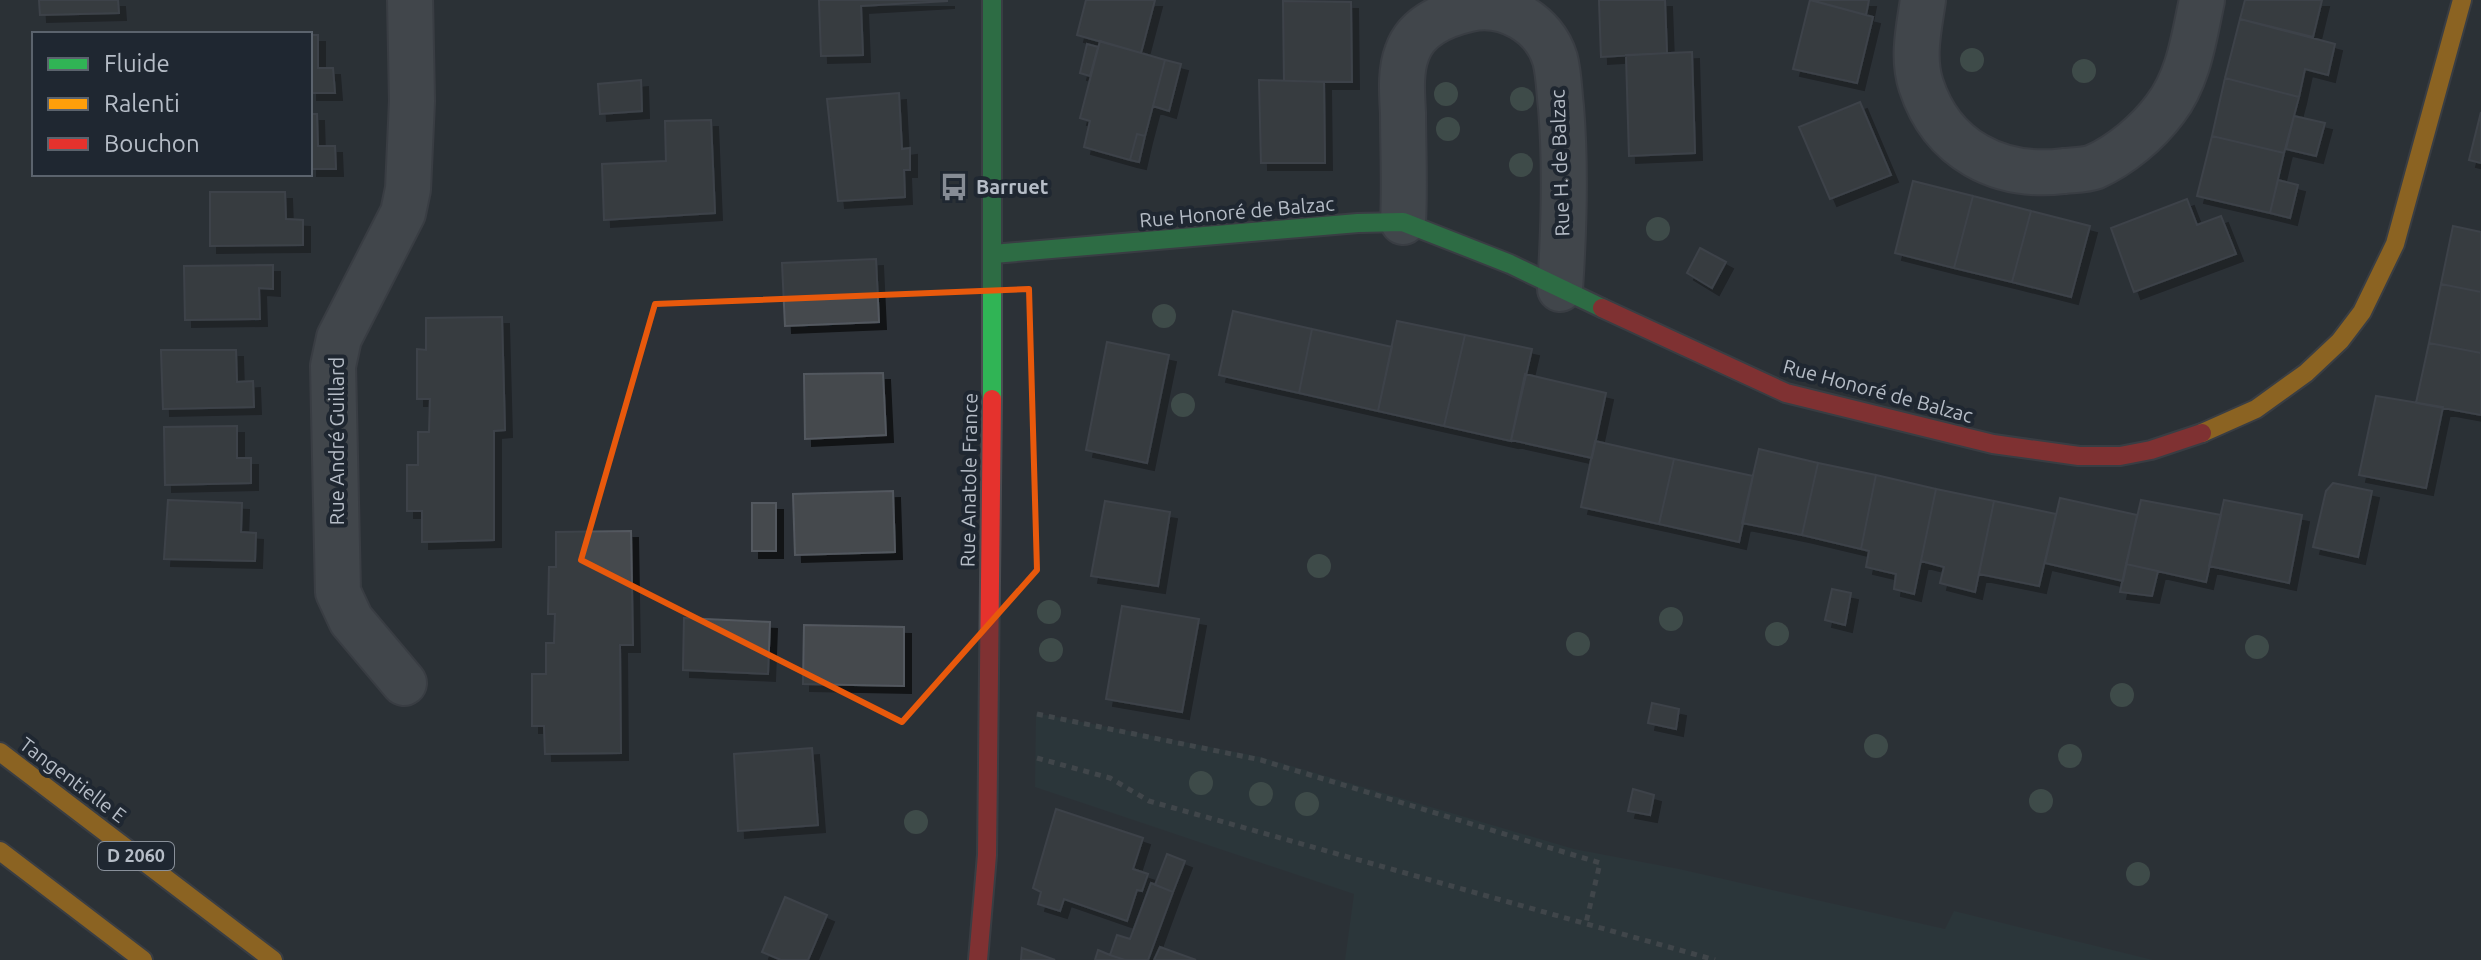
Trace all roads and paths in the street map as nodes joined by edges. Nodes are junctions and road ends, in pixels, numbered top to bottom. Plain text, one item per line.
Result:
1 (410, 0) edge
2 (992, 0) edge
3 (1923, 0) edge
4 (2202, 0) edge
5 (2462, 0) edge
6 (1403, 222) junction
7 (993, 254) junction
8 (1560, 289) junction
9 (404, 683) dead end
10 (1026, 712) dead end
11 (0, 752) edge
12 (988, 756) junction
13 (0, 851) edge
14 (1586, 923) junction
15 (143, 960) edge
16 (273, 960) edge
17 (978, 960) edge
18 (1715, 960) edge

1 - 9 street, Rue André Guillard
2 - 7 street, Rue Anatole France
3 - 4 street
5 - 8 street, Rue Honoré de Balzac
6 - 7 street, Rue Honoré de Balzac
6 - 8 street, Rue Honoré de Balzac
6 - 8 street, Rue H. de Balzac
7 - 12 street, Rue Anatole France
10 - 14 path
11 - 16 street, Tangentielle E / D 2060
12 - 14 path
12 - 17 street, Rue Anatole France
13 - 15 street
14 - 18 path

